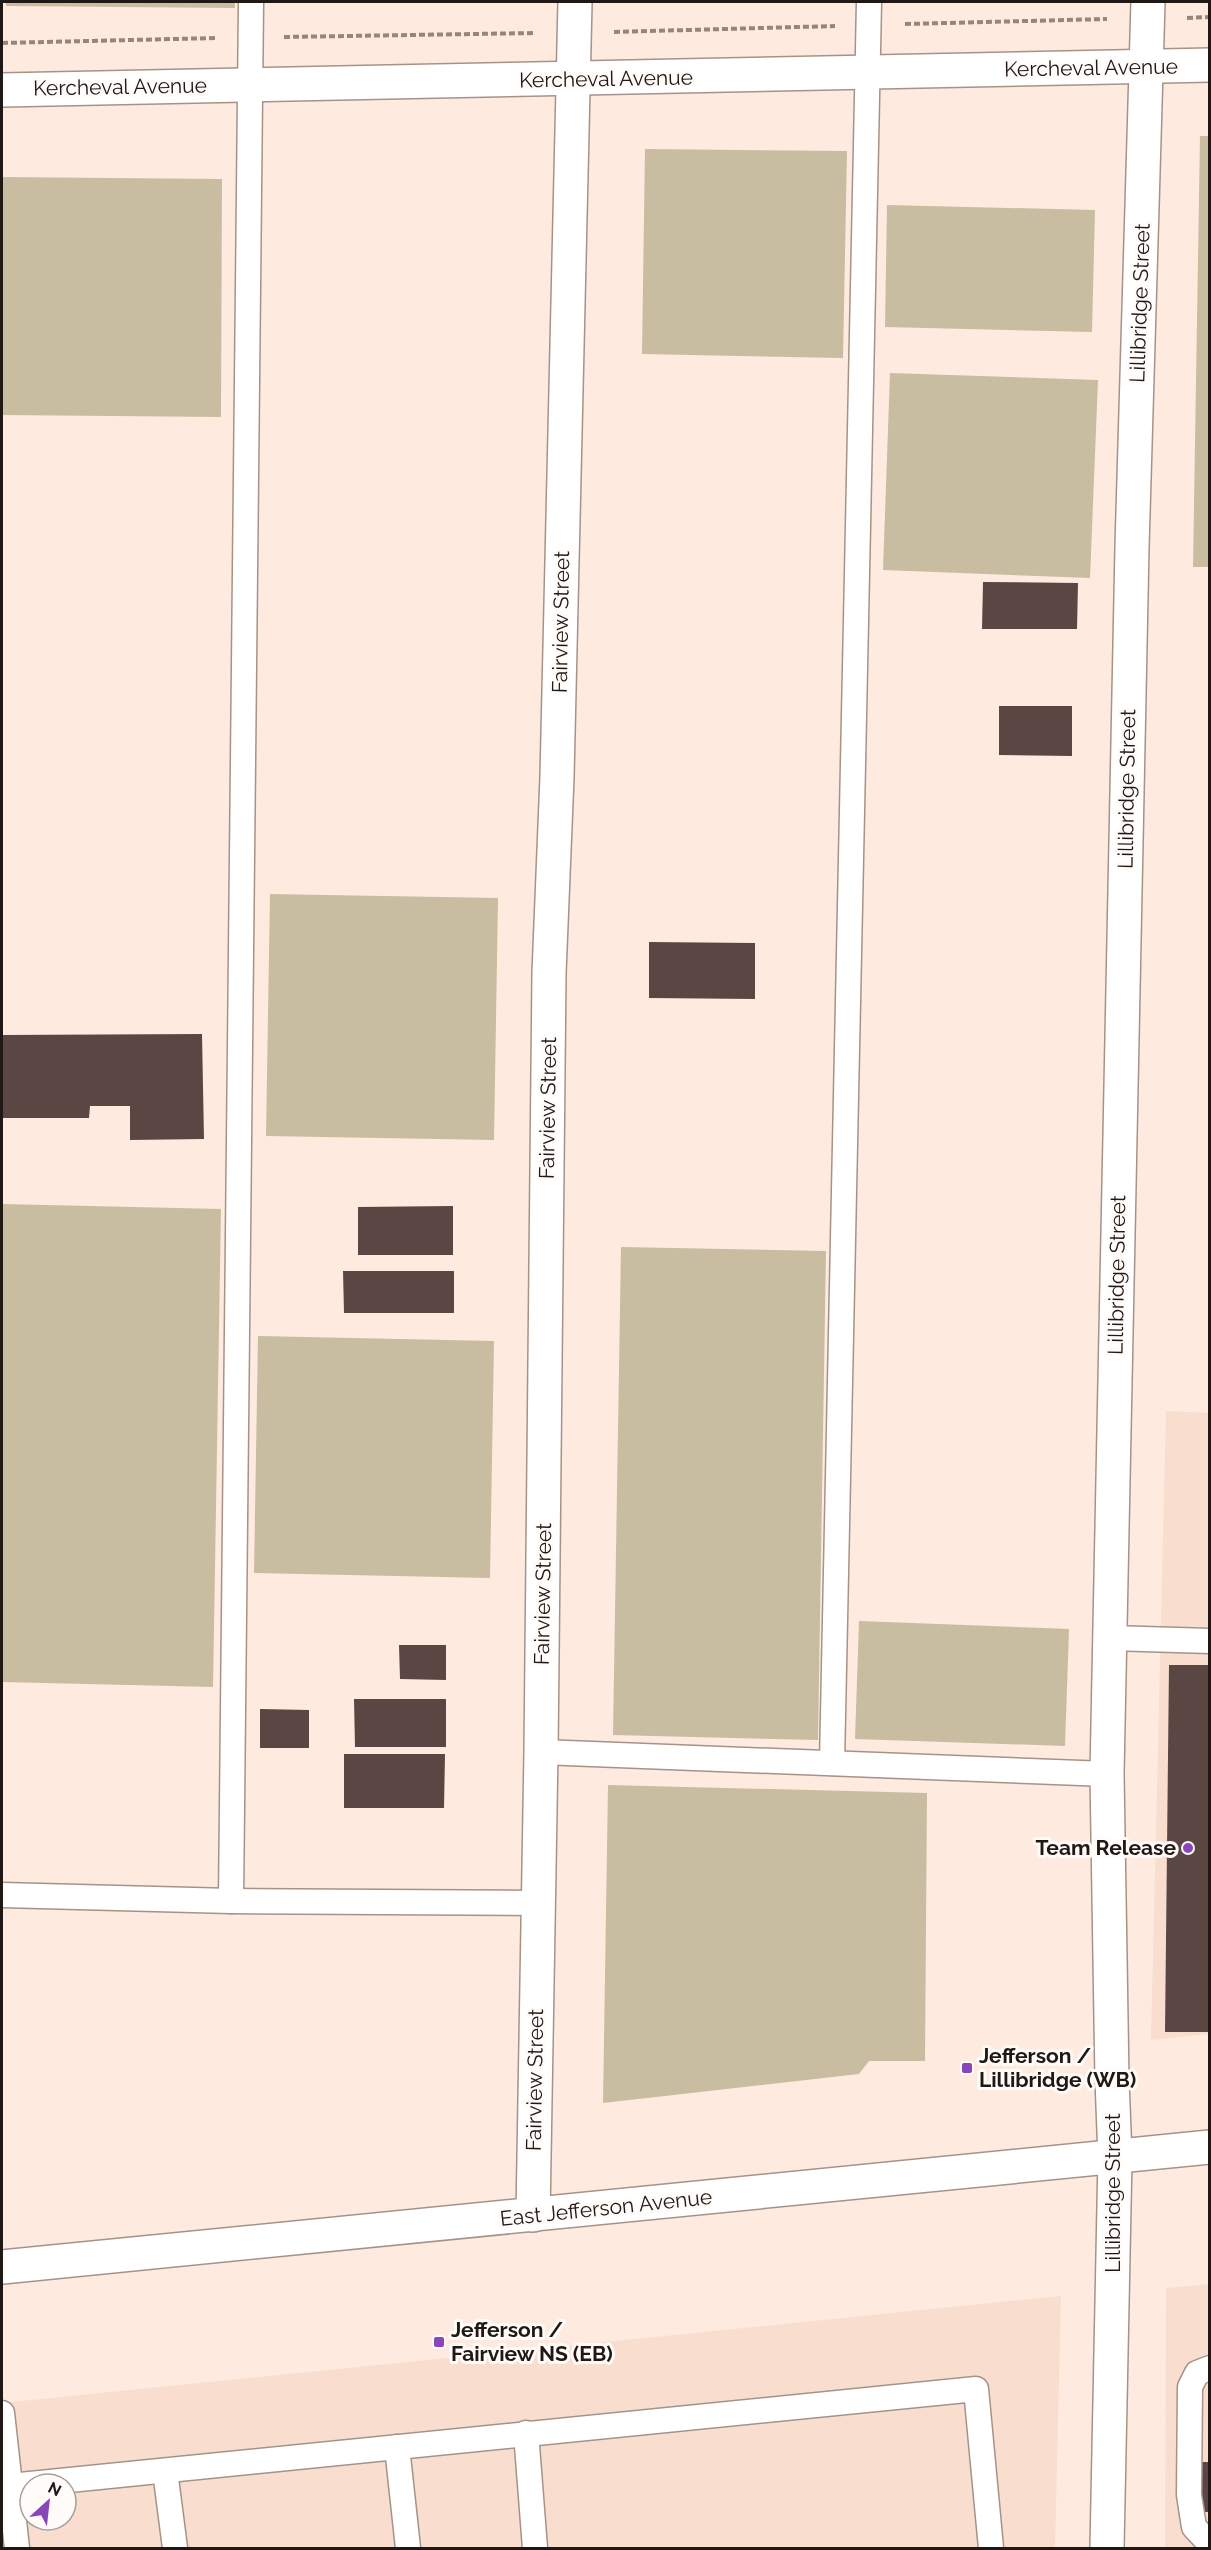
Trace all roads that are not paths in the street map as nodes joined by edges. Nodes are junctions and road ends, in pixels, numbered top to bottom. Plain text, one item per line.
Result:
1 (251, 2) edge
2 (575, 2) edge
3 (869, 2) edge
4 (1148, 2) edge
5 (1209, 65) edge
6 (1148, 67) junction
7 (868, 74) junction
8 (573, 80) junction
9 (250, 84) junction
10 (2, 90) edge
11 (1110, 1638) junction
12 (1209, 1641) edge
13 (541, 1752) junction
14 (832, 1763) junction
15 (1107, 1774) junction
16 (2, 1895) edge
17 (231, 1901) junction
18 (538, 1903) junction
19 (1209, 2147) edge
20 (1115, 2157) junction
21 (533, 2215) junction
22 (2, 2267) edge
23 (1209, 2368) edge
24 (2, 2412) edge
25 (526, 2433) junction
26 (397, 2447) junction
27 (165, 2471) junction
28 (10, 2486) junction
29 (1209, 2544) edge
30 (16, 2548) edge
31 (175, 2548) edge
32 (408, 2548) edge
33 (535, 2548) edge
34 (990, 2548) edge
35 (1107, 2548) edge

1 - 9 lane
2 - 8 street, Fairview Street
3 - 7 lane
4 - 6 street, Lillibridge Street
5 - 6 street, Kercheval Avenue
6 - 7 street, Kercheval Avenue
6 - 11 street, Lillibridge Street
7 - 8 street, Kercheval Avenue
7 - 14 lane
8 - 9 street, Kercheval Avenue
8 - 13 street, Fairview Street
9 - 10 street, Kercheval Avenue
9 - 17 lane
11 - 12 lane
11 - 15 street, Lillibridge Street
13 - 14 lane
13 - 18 street, Fairview Street
14 - 15 lane
15 - 20 street, Lillibridge Street
16 - 17 lane
17 - 18 lane
18 - 21 street, Fairview Street
19 - 20 street, East Jefferson Avenue
20 - 21 street, East Jefferson Avenue
20 - 35 street, Lillibridge Street
21 - 22 street, East Jefferson Avenue
23 - 29 lane
24 - 28 lane
25 - 26 lane
25 - 33 lane
25 - 34 lane
26 - 27 lane
26 - 32 lane
27 - 28 lane
27 - 31 lane
28 - 30 lane

